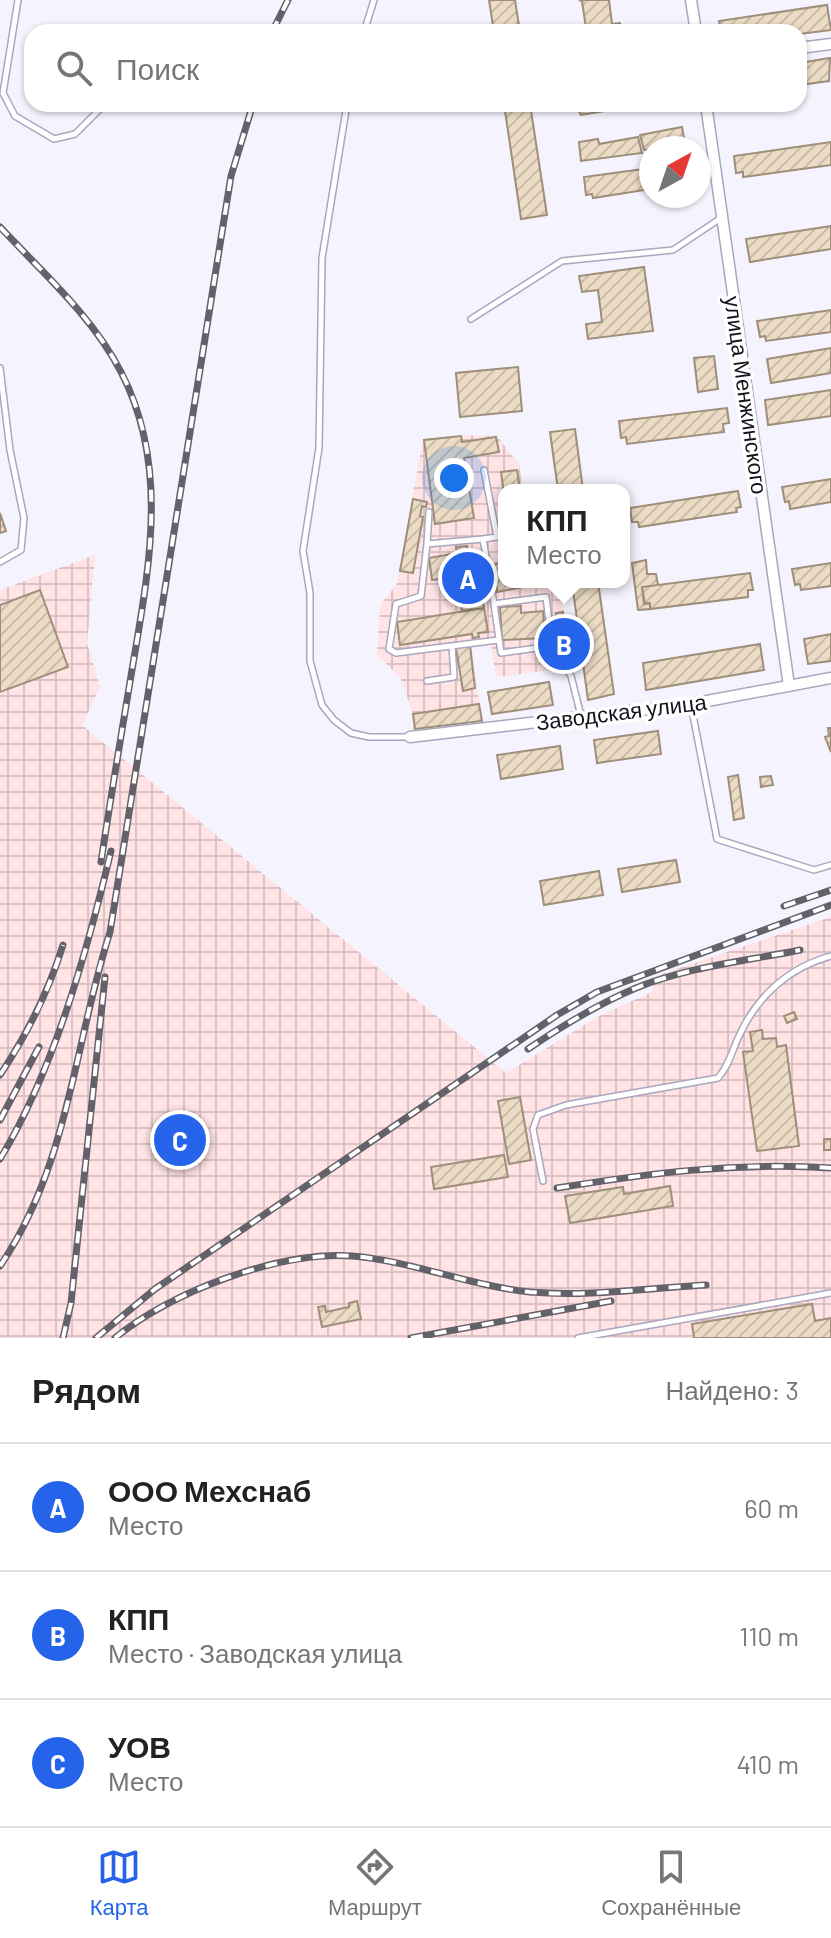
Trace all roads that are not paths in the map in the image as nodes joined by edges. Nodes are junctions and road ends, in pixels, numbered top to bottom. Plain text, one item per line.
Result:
1 (18, 0) edge
2 (374, 0) edge
3 (691, 0) edge
4 (366, 24) edge
5 (695, 24) edge
6 (831, 44) edge
7 (807, 47) edge
8 (97, 112) edge
9 (346, 112) edge
10 (707, 112) edge
11 (721, 218) junction
12 (471, 319) dead end
13 (0, 368) edge
14 (484, 470) dead end
15 (429, 512) dead end
16 (483, 539) junction
17 (427, 544) junction
18 (0, 562) edge
19 (494, 604) junction
20 (498, 640) junction
21 (452, 646) junction
22 (552, 646) junction
23 (831, 678) edge
24 (427, 681) dead end
25 (789, 686) junction
26 (691, 704) junction
27 (581, 717) junction
28 (410, 737) joint
29 (831, 865) edge
30 (831, 956) edge
31 (543, 1181) dead end
32 (831, 1293) edge
33 (578, 1338) edge

1 - 8 lane
2 - 4 lane
3 - 5 street
6 - 7 street
9 - 28 lane
10 - 11 street, улица Менжинского
11 - 12 lane
11 - 25 street, улица Менжинского
13 - 18 lane
14 - 16 lane
15 - 17 lane
16 - 17 lane
16 - 19 lane
17 - 21 lane
19 - 20 lane
19 - 22 lane
20 - 21 lane
20 - 22 lane
21 - 24 lane
22 - 27 lane
23 - 25 street, Заводская улица
25 - 26 street, Заводская улица
26 - 27 street, Заводская улица
26 - 29 lane
27 - 28 street, Заводская улица
30 - 31 lane
32 - 33 lane

